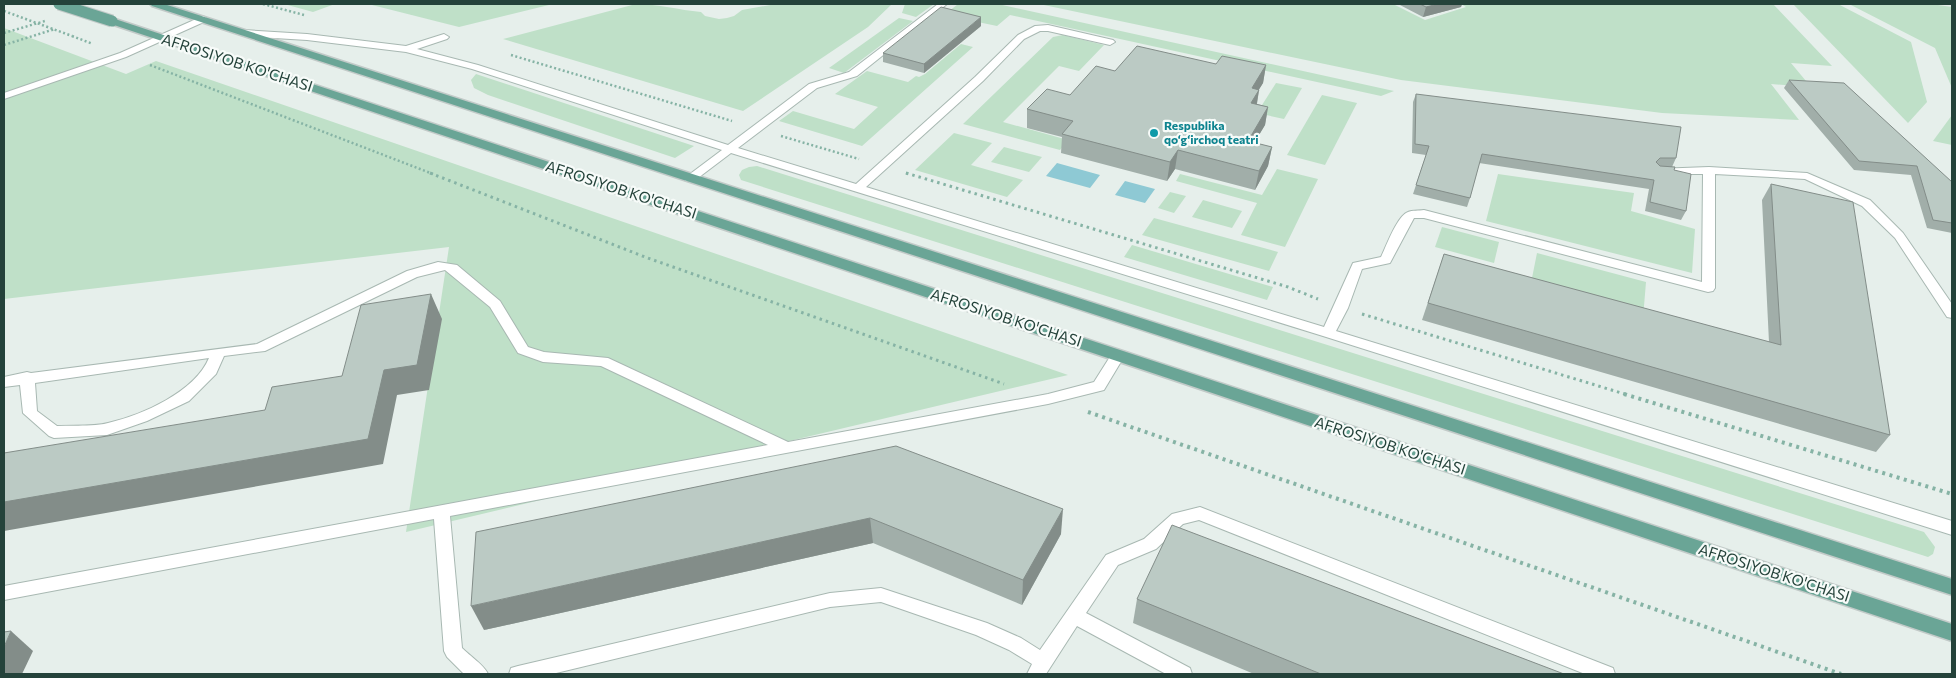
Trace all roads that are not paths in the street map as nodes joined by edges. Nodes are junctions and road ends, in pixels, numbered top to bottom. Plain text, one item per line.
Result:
1 (59, 4) edge
2 (155, 4) edge
3 (943, 4) edge
4 (203, 19) junction
5 (244, 33) junction
6 (444, 36) dead end
7 (161, 37) junction
8 (1110, 42) dead end
9 (406, 49) junction
10 (4, 96) edge
11 (730, 149) junction
12 (1709, 170) junction
13 (1660, 171) edge
14 (690, 179) junction
15 (858, 188) junction
16 (1952, 314) edge
17 (1328, 333) junction
18 (219, 352) junction
19 (1118, 355) junction
20 (26, 377) junction
21 (4, 382) edge
22 (787, 448) junction
23 (442, 513) junction
24 (1952, 528) edge
25 (1952, 587) edge
26 (4, 593) edge
27 (1073, 615) junction
28 (1952, 633) edge
29 (1039, 668) edge
30 (479, 674) edge
31 (518, 674) edge
32 (1183, 674) edge
33 (1606, 674) edge

1 - 7 main road, AFROSIYOB KO'CHASI, bridge
2 - 4 main road, AFROSIYOB KO'CHASI
3 - 11 lane
4 - 5 main road, AFROSIYOB KO'CHASI
4 - 7 lane
5 - 9 lane
5 - 14 main road, AFROSIYOB KO'CHASI
6 - 9 lane
7 - 10 lane
7 - 19 main road, AFROSIYOB KO'CHASI
8 - 15 lane
9 - 11 lane
11 - 14 lane
11 - 15 lane
12 - 13 lane
12 - 16 lane
12 - 17 lane
14 - 25 main road, AFROSIYOB KO'CHASI
15 - 17 lane
17 - 24 lane
18 - 20 lane
18 - 20 lane
18 - 22 lane
19 - 22 lane
19 - 28 main road, AFROSIYOB KO'CHASI
20 - 21 lane
22 - 23 lane
23 - 26 lane
23 - 30 lane
27 - 29 lane
27 - 32 lane
27 - 33 lane
29 - 31 lane

